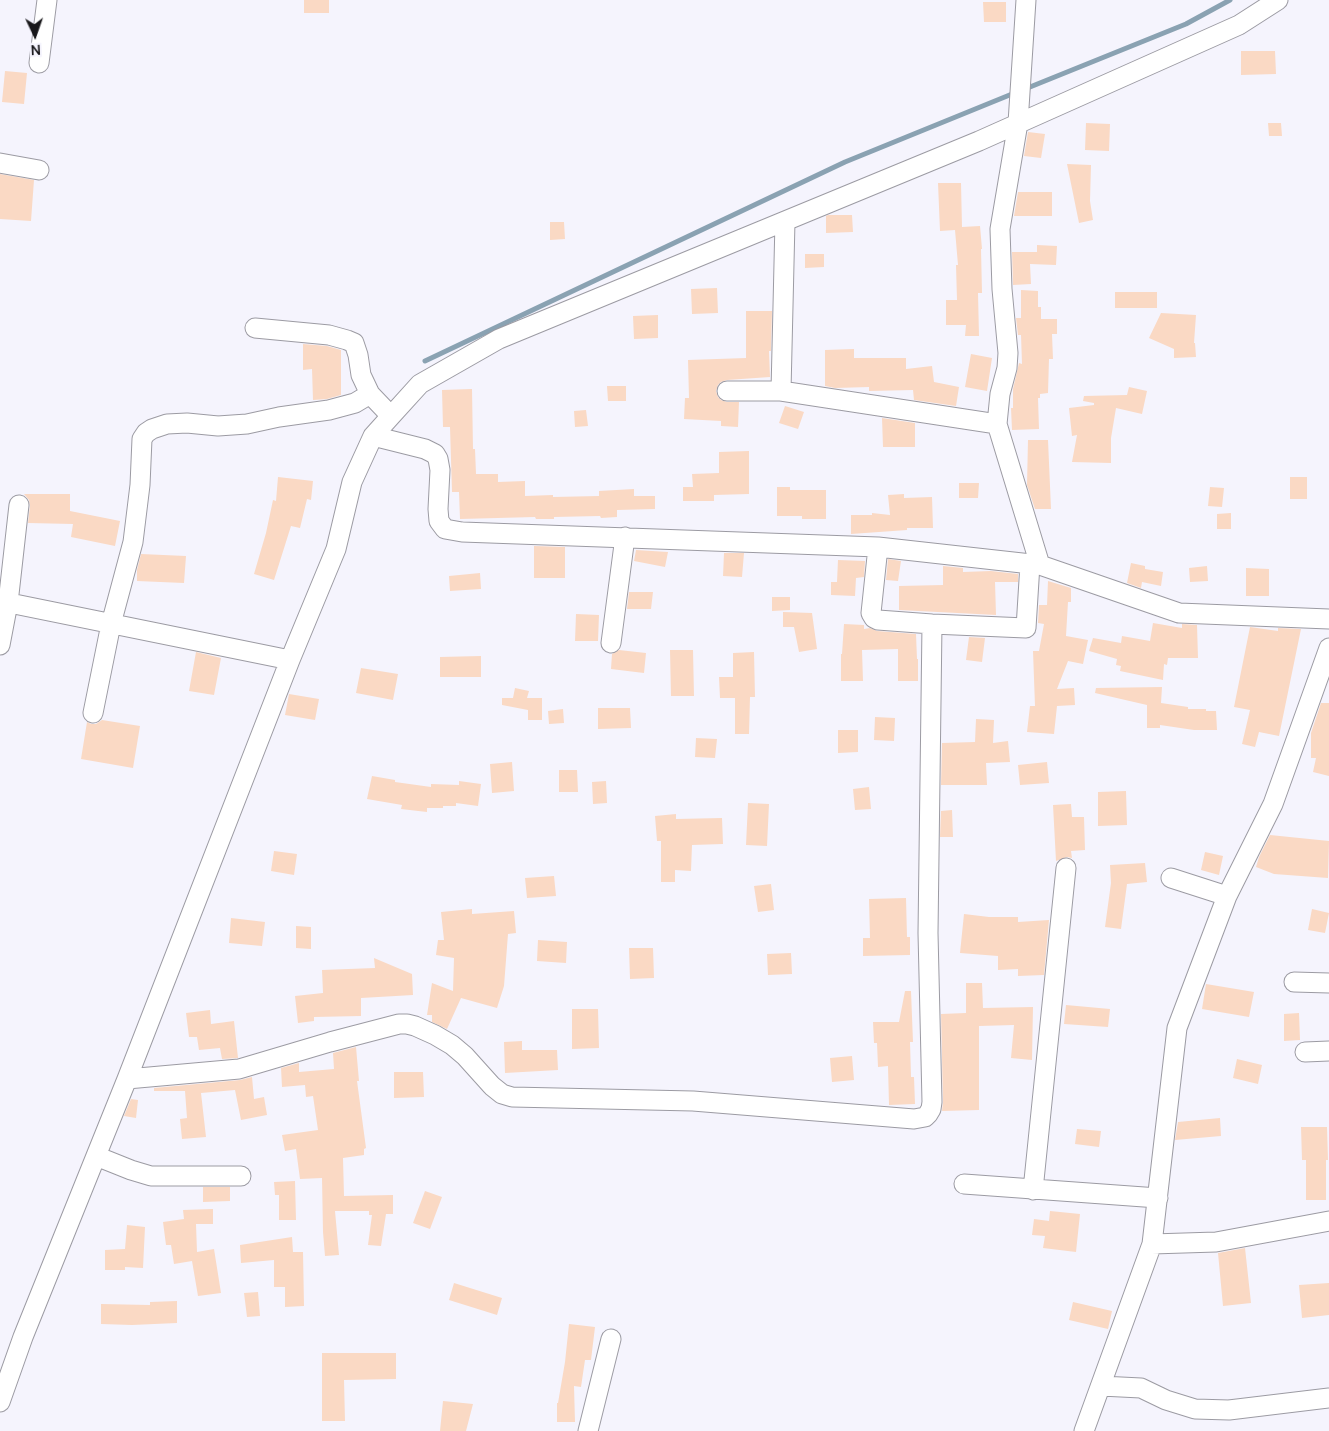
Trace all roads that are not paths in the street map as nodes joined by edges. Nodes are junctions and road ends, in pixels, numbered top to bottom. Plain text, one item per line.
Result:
1 (47, 0) edge
2 (1026, 0) edge
3 (1278, 0) edge
4 (39, 63) dead end
5 (1018, 123) junction
6 (0, 163) edge
7 (39, 170) dead end
8 (785, 221) junction
9 (255, 328) dead end
10 (727, 391) dead end
11 (781, 391) junction
12 (370, 394) junction
13 (390, 416) junction
14 (997, 424) junction
15 (373, 436) junction
16 (18, 506) dead end
17 (624, 537) junction
18 (878, 548) junction
19 (1035, 565) junction
20 (4, 602) edge
21 (1329, 619) edge
22 (111, 624) junction
23 (932, 624) junction
24 (611, 643) dead end
25 (0, 645) edge
26 (1329, 648) edge
27 (290, 660) junction
28 (93, 713) dead end
29 (1066, 868) dead end
30 (1171, 878) dead end
31 (1227, 896) junction
32 (1294, 982) dead end
33 (1329, 983) edge
34 (1329, 1051) edge
35 (1305, 1052) dead end
36 (127, 1079) junction
37 (96, 1156) junction
38 (241, 1176) dead end
39 (964, 1184) dead end
40 (1033, 1190) junction
41 (1158, 1198) junction
42 (1329, 1221) edge
43 (1152, 1244) junction
44 (611, 1339) dead end
45 (1100, 1386) junction
46 (1329, 1398) edge
47 (0, 1402) edge
48 (588, 1431) edge
49 (1084, 1431) edge

1 - 4 street
2 - 5 street
3 - 5 street
5 - 8 street
5 - 14 street
6 - 7 street
8 - 11 street
8 - 13 street
9 - 12 street
10 - 11 street
11 - 14 street
12 - 13 street
12 - 22 street
13 - 15 street
14 - 19 street
15 - 17 street
15 - 27 street
16 - 20 street
17 - 18 street
17 - 24 street
18 - 19 street
18 - 23 street
19 - 21 street
19 - 23 street
20 - 22 street
20 - 25 street
22 - 27 street
22 - 28 street
23 - 36 street
26 - 31 street
27 - 36 street
29 - 40 street
30 - 31 street
31 - 41 street
32 - 33 street
34 - 35 street
36 - 37 street
37 - 38 street
37 - 47 street
39 - 40 street
40 - 41 street
41 - 43 street
42 - 43 street
43 - 45 street
44 - 48 street
45 - 46 street
45 - 49 street

